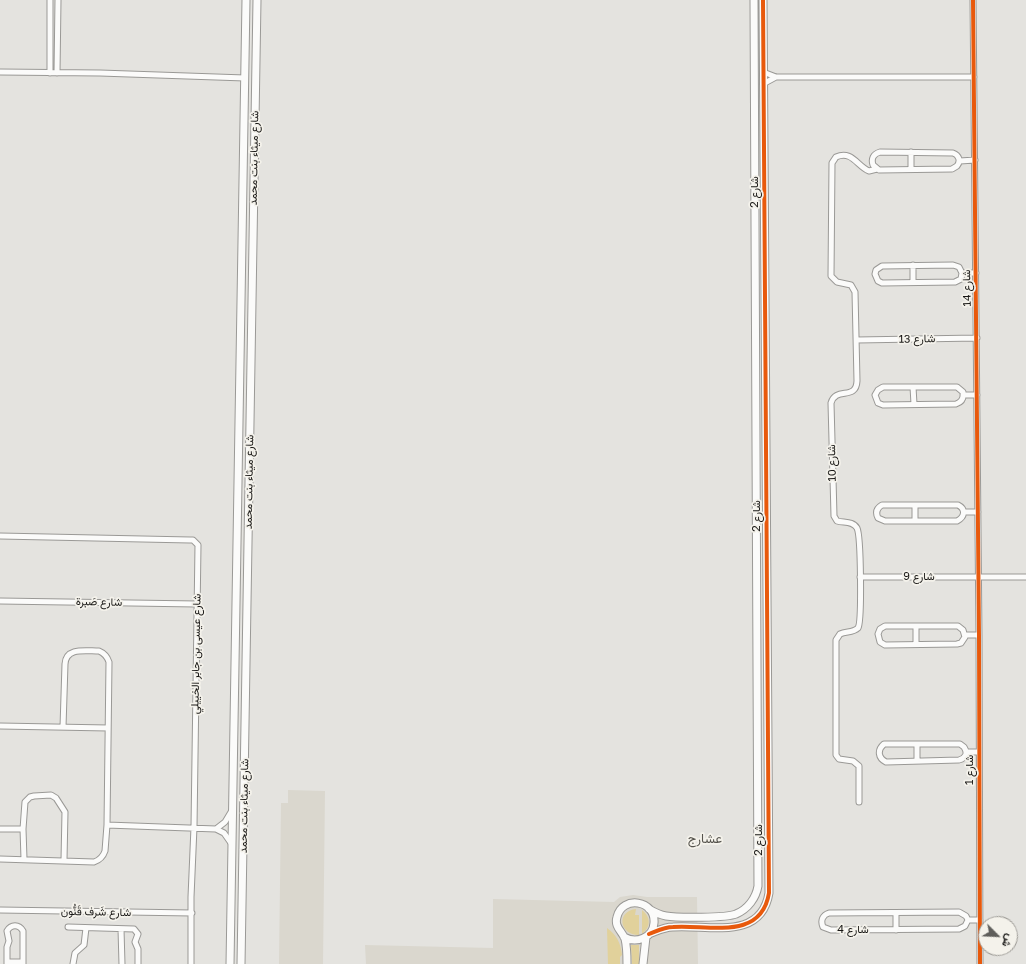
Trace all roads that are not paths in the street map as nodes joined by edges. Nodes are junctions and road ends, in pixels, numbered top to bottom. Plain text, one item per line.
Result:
1 (50, 0) edge
2 (58, 0) edge
3 (246, 0) edge
4 (257, 0) edge
5 (754, 0) edge
6 (763, 0) edge
7 (973, 0) edge
8 (0, 72) edge
9 (50, 72) junction
10 (763, 72) junction
11 (57, 73) junction
12 (776, 77) junction
13 (974, 77) junction
14 (245, 78) junction
15 (763, 84) junction
16 (911, 152) junction
17 (975, 160) junction
18 (960, 161) junction
19 (877, 169) junction
20 (911, 170) junction
21 (913, 265) junction
22 (962, 273) junction
23 (976, 273) junction
24 (913, 282) junction
25 (977, 338) junction
26 (857, 340) junction
27 (913, 387) junction
28 (963, 395) junction
29 (977, 395) junction
30 (914, 404) junction
31 (915, 505) junction
32 (964, 512) junction
33 (978, 512) junction
34 (914, 521) junction
35 (0, 536) edge
36 (860, 577) junction
37 (979, 577) junction
38 (1026, 577) edge
39 (0, 601) edge
40 (197, 604) junction
41 (916, 626) junction
42 (965, 635) junction
43 (979, 635) junction
44 (916, 644) junction
45 (0, 726) edge
46 (63, 727) junction
47 (108, 728) junction
48 (917, 744) junction
49 (966, 752) junction
50 (979, 752) junction
51 (917, 761) junction
52 (859, 802) dead end
53 (233, 807) junction
54 (107, 825) junction
55 (194, 827) junction
56 (0, 829) edge
57 (23, 829) junction
58 (216, 829) junction
59 (232, 845) junction
60 (0, 859) edge
61 (24, 859) junction
62 (64, 860) junction
63 (649, 909) junction
64 (0, 910) edge
65 (192, 913) junction
66 (896, 913) junction
67 (980, 916) edge
68 (968, 920) junction
69 (978, 920) edge
70 (68, 927) dead end
71 (86, 928) junction
72 (122, 929) junction
73 (896, 930) junction
74 (648, 935) junction
75 (624, 937) junction
76 (7, 963) edge
77 (23, 963) edge
78 (73, 964) edge
79 (122, 964) edge
80 (138, 964) edge
81 (191, 964) edge
82 (230, 964) edge
83 (241, 964) edge
84 (627, 964) edge
85 (643, 964) edge

1 - 9 street
2 - 11 street
3 - 14 street, شارع ميثاء بنت محمد
4 - 83 street, شارع ميثاء بنت محمد
5 - 63 street, شارع 2
6 - 10 street, شارع 2
7 - 13 street, شارع 14
8 - 9 street
9 - 11 street
10 - 12 street
10 - 15 street, شارع 2
11 - 14 street
12 - 13 street
12 - 15 street
13 - 17 street, شارع 14
14 - 53 street, شارع ميثاء بنت محمد
15 - 74 street, شارع 2
16 - 18 street
16 - 19 street
16 - 20 street
17 - 18 street
17 - 23 street, شارع 14
18 - 20 street
19 - 20 street
19 - 26 street, شارع 10
21 - 22 street
21 - 24 street
21 - 24 street
22 - 23 street
22 - 24 street
23 - 25 street, شارع 14
25 - 26 street, شارع 13
25 - 29 street, شارع 14
26 - 36 street, شارع 10
27 - 28 street
27 - 30 street
27 - 30 street
28 - 29 street
28 - 30 street
29 - 33 street, شارع 14
31 - 32 street
31 - 34 street
31 - 34 street
32 - 33 street
32 - 34 street
33 - 37 street, شارع 14
35 - 40 street, شارع عيسى بن جابر الخييلي
36 - 37 street, شارع 9
36 - 52 street, شارع 10
37 - 38 street
37 - 43 street, شارع 1
39 - 40 street, شارع صَبرة
40 - 55 street, شارع عيسى بن جابر الخييلي
41 - 42 street
41 - 44 street
41 - 44 street
42 - 43 street
42 - 44 street
43 - 50 street, شارع 1
45 - 46 street
46 - 47 street
46 - 47 street
47 - 54 street
48 - 49 street
48 - 51 street
48 - 51 street
49 - 50 street
49 - 51 street
50 - 67 street, شارع 1
53 - 58 street
53 - 59 street, شارع ميثاء بنت محمد
54 - 55 street
54 - 62 street
55 - 58 street
55 - 65 street, شارع عيسى بن جابر الخييلي
56 - 57 street
57 - 61 street
57 - 62 street
58 - 59 street
59 - 82 street, شارع ميثاء بنت محمد
60 - 61 street
61 - 62 street
63 - 74 street
63 - 75 street
64 - 65 street, شارع شَرف قَنُّون
65 - 81 street, شارع عيسى بن جابر الخييلي
66 - 68 street, شارع 4
66 - 73 street
66 - 73 street, شارع 4
68 - 69 street, شارع 4
68 - 73 street, شارع 4
70 - 71 street
71 - 72 street
71 - 78 street
72 - 79 street
72 - 80 street
74 - 75 street
74 - 85 street
75 - 84 street
76 - 77 street
76 - 77 street

